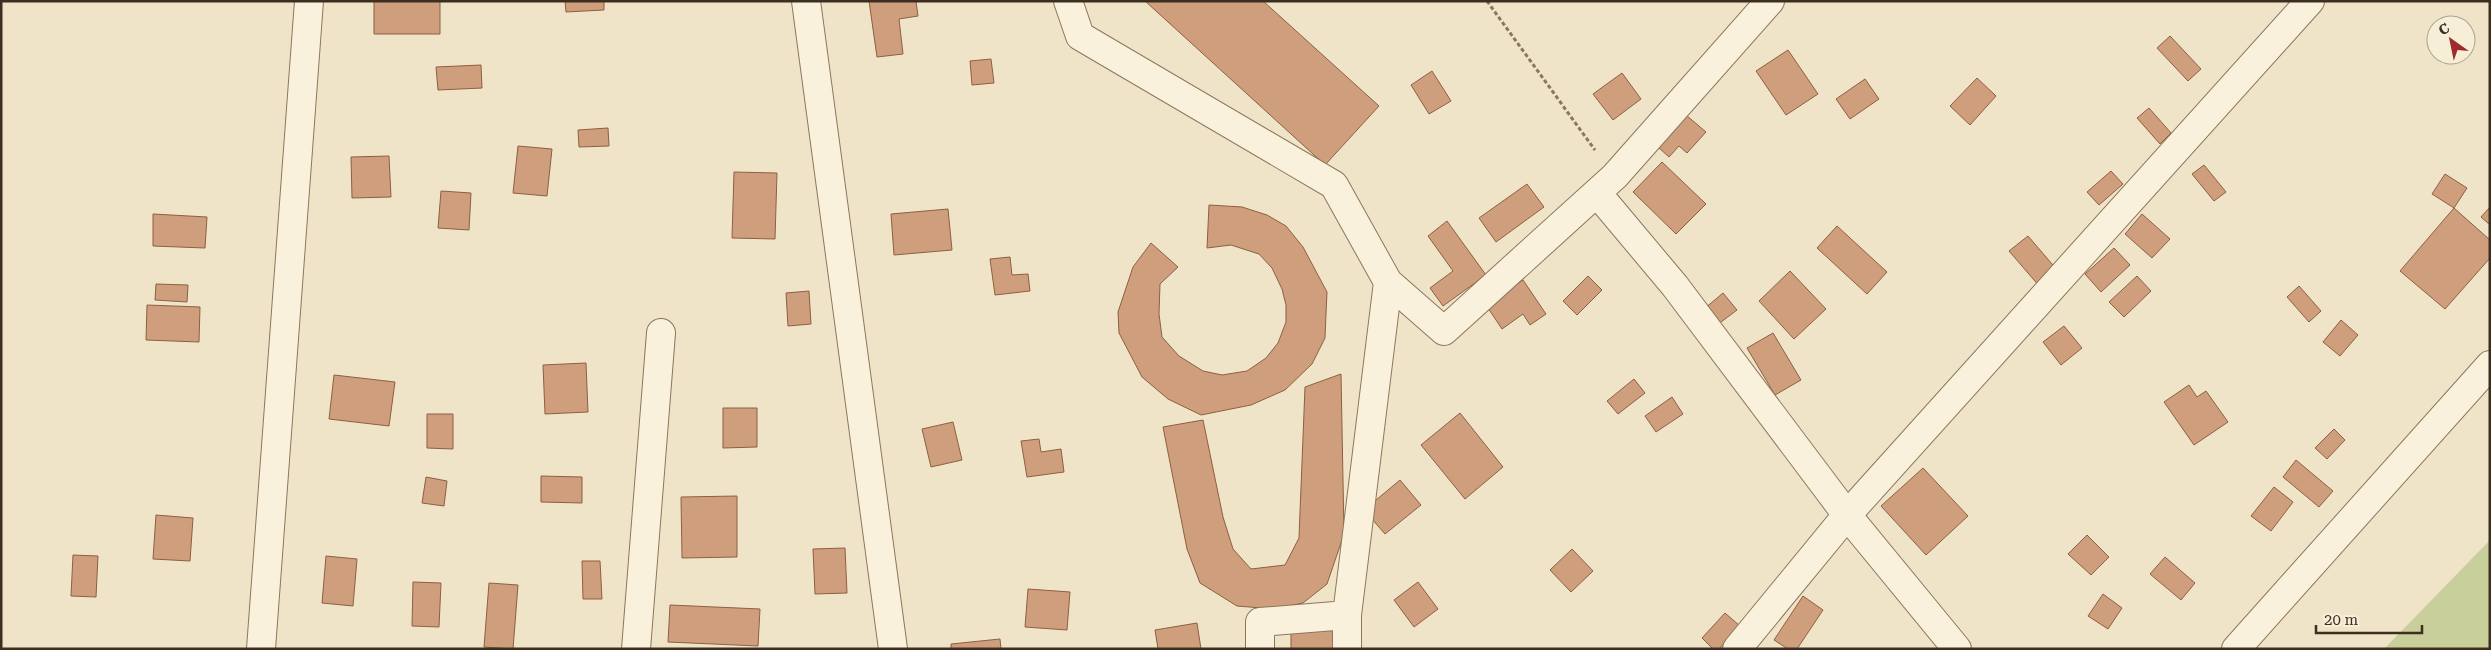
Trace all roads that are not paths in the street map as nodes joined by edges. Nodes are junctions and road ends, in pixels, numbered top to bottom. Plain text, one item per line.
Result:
1 (309, 1) edge
2 (806, 1) edge
3 (1068, 1) edge
4 (1770, 1) edge
5 (2310, 1) edge
6 (1606, 185) junction
7 (1388, 282) junction
8 (661, 333) dead end
9 (2490, 365) edge
10 (1847, 515) junction
11 (1348, 615) junction
12 (261, 649) edge
13 (636, 649) edge
14 (893, 649) edge
15 (1260, 649) edge
16 (1347, 649) edge
17 (1737, 649) edge
18 (1958, 649) edge
19 (2236, 649) edge

1 - 12 lane
2 - 14 lane
3 - 7 lane
4 - 6 lane
5 - 10 lane
6 - 7 lane
6 - 10 lane
7 - 11 lane
8 - 13 lane
9 - 19 lane
10 - 17 lane
10 - 18 lane
11 - 15 lane
11 - 16 lane

